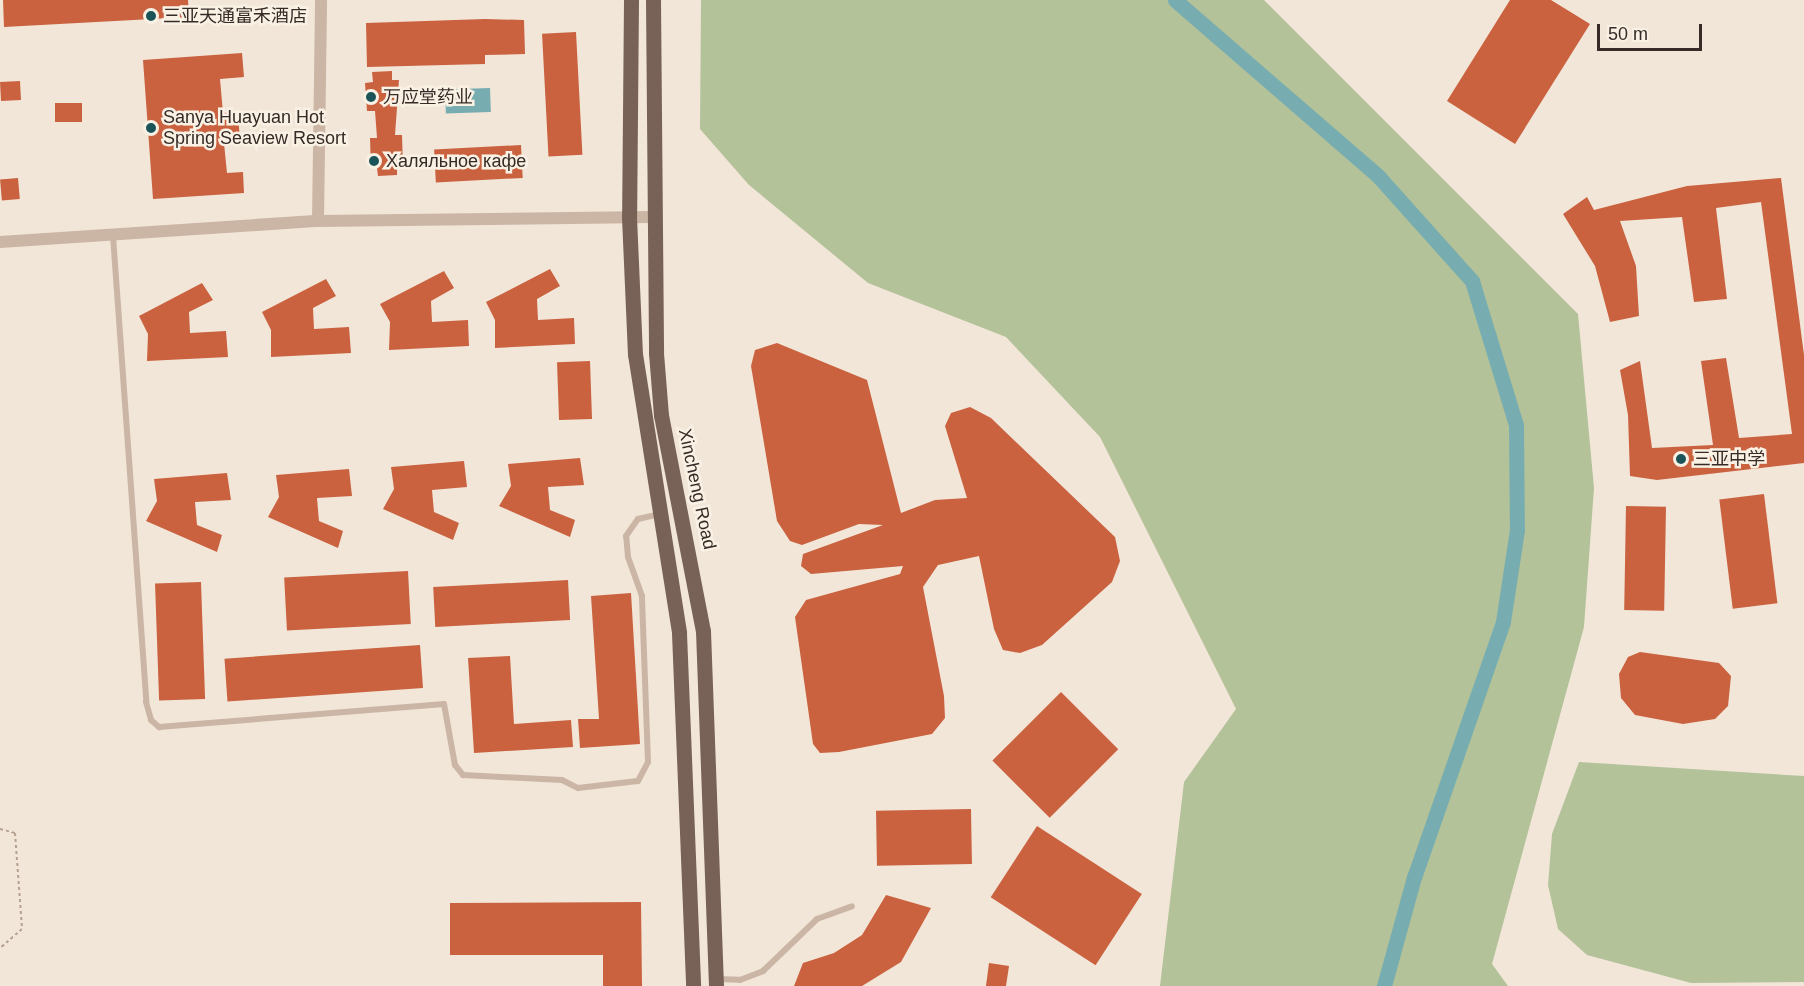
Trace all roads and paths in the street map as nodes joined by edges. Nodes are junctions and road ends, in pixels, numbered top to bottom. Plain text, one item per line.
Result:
1 (321, 0) edge
2 (631, 0) edge
3 (653, 0) edge
4 (629, 217) junction
5 (652, 217) junction
6 (318, 221) junction
7 (113, 236) junction
8 (0, 242) edge
9 (660, 514) junction
10 (0, 829) edge
11 (852, 906) dead end
12 (0, 948) edge
13 (716, 982) edge
14 (693, 986) edge

1 - 6 street
2 - 4 main road
3 - 5 main road, Xincheng Road
4 - 5 street
4 - 6 street
4 - 9 main road
5 - 13 main road, Xincheng Road
6 - 7 street
7 - 8 street
7 - 9 lane
9 - 14 main road
10 - 12 path
11 - 13 lane

